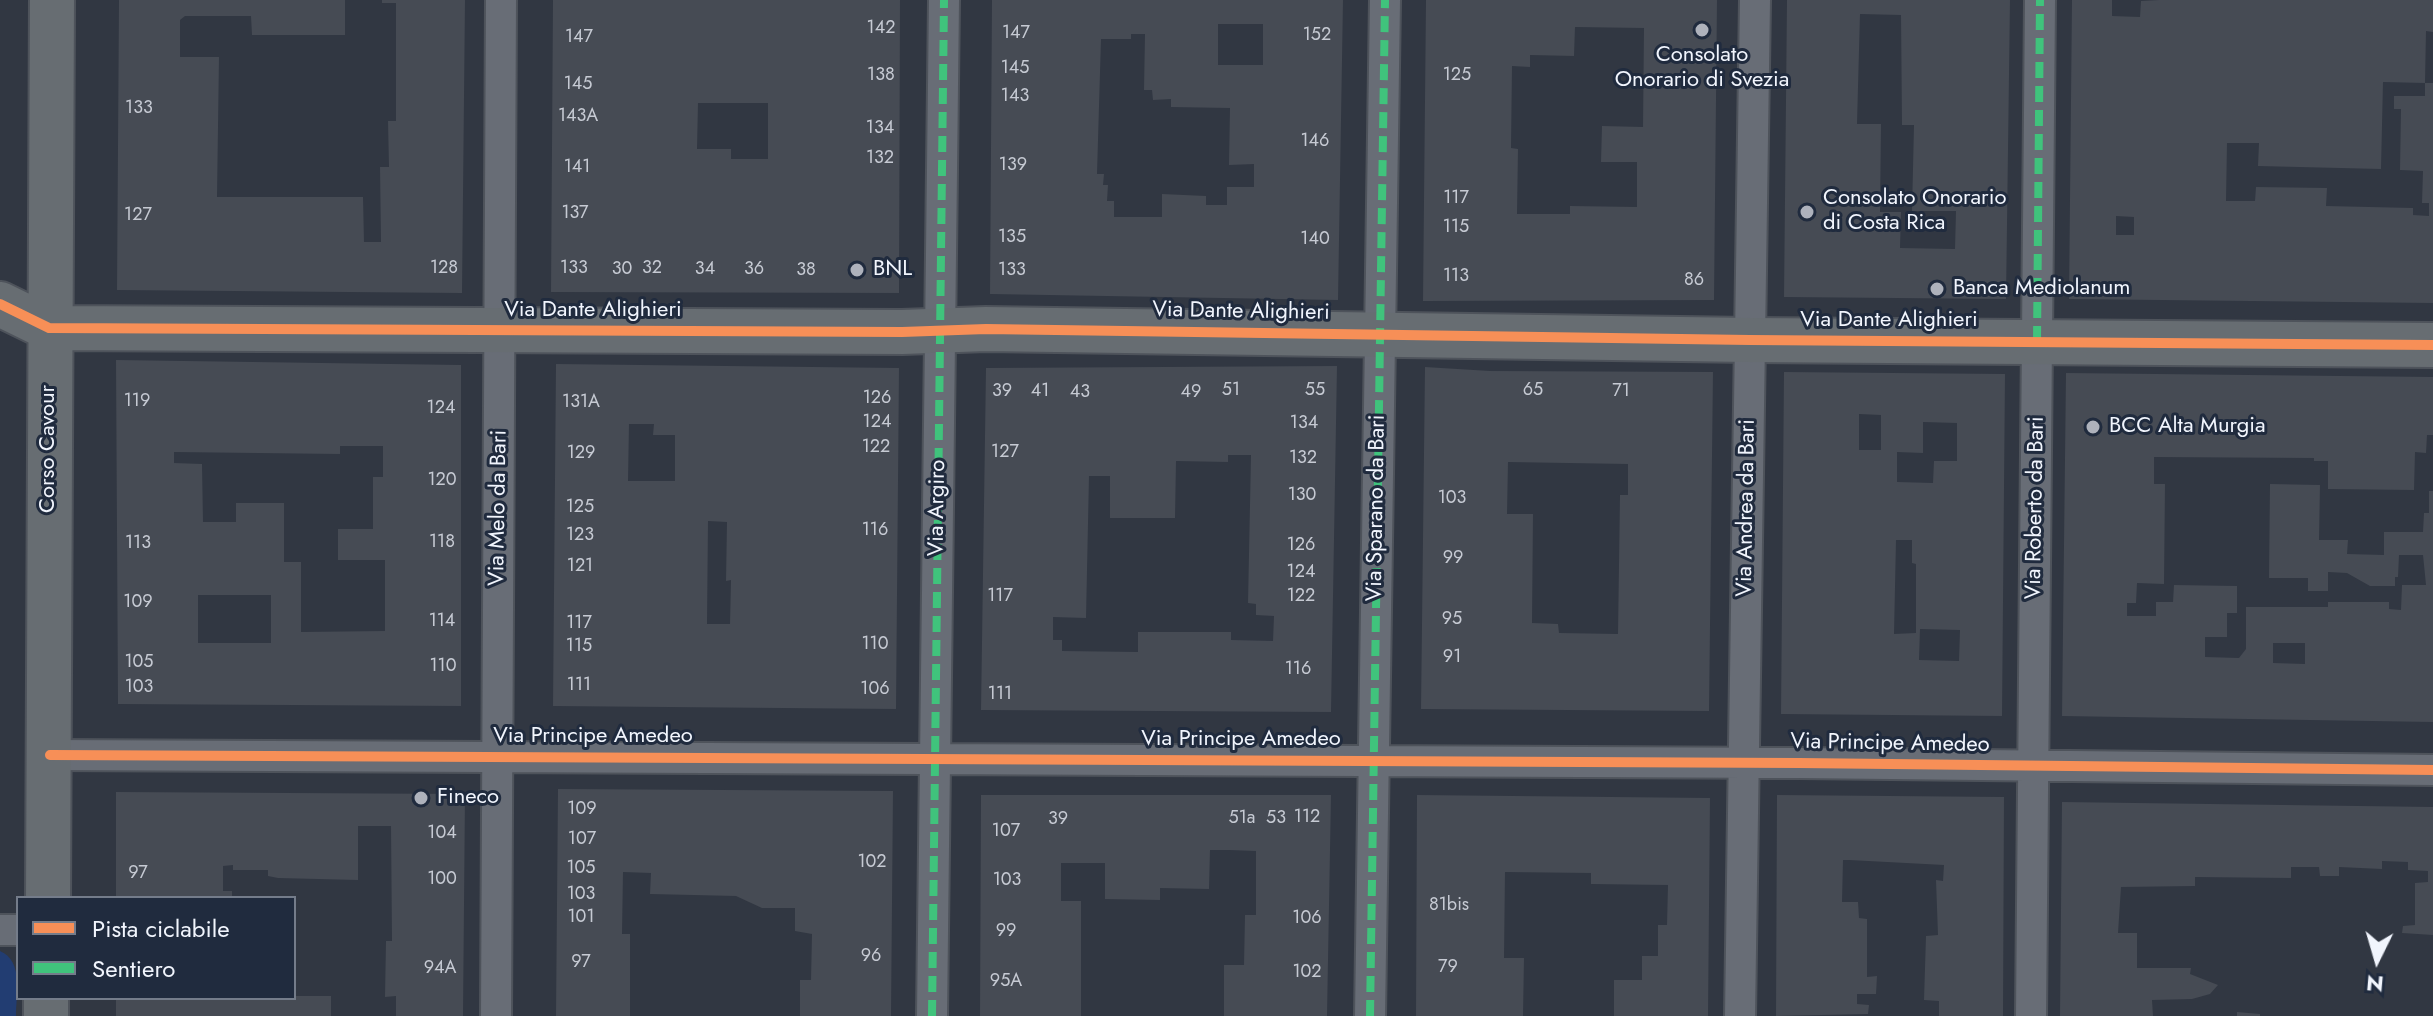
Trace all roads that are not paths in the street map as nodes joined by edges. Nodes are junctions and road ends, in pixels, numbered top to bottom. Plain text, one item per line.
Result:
1 (52, 0) edge
2 (501, 0) edge
3 (944, 0) edge
4 (1385, 0) edge
5 (1755, 0) edge
6 (2040, 0) edge
7 (0, 304) edge
8 (49, 328) junction
9 (940, 330) junction
10 (500, 331) junction
11 (1380, 335) junction
12 (1750, 340) junction
13 (2037, 342) junction
14 (2433, 345) edge
15 (50, 755) junction
16 (499, 757) junction
17 (934, 758) junction
18 (1373, 760) junction
19 (1744, 762) junction
20 (2032, 765) junction
21 (2433, 770) edge
22 (48, 896) edge
23 (496, 1016) edge
24 (932, 1016) edge
25 (1370, 1016) edge
26 (1740, 1016) edge
27 (2031, 1016) edge

1 - 8 street, Corso Cavour
2 - 10 street, Via Melo da Bari
3 - 9 street, Via Argiro
4 - 11 street, Via Sparano da Bari
5 - 12 street, Via Andrea da Bari
6 - 13 street, Via Roberto da Bari
7 - 8 street
8 - 10 street, Via Dante Alighieri
8 - 15 street, Corso Cavour
9 - 10 street, Via Dante Alighieri
9 - 11 street, Via Dante Alighieri
9 - 17 street, Via Argiro
10 - 16 street, Via Melo da Bari
11 - 12 street, Via Dante Alighieri
11 - 18 street, Via Sparano da Bari
12 - 13 street, Via Dante Alighieri
12 - 19 street, Via Andrea da Bari
13 - 14 street, Via Dante Alighieri
13 - 20 street, Via Roberto da Bari
15 - 16 street, Via Principe Amedeo
15 - 22 street, Corso Cavour
16 - 17 street, Via Principe Amedeo
16 - 23 street, Via Melo da Bari
17 - 18 street, Via Principe Amedeo
17 - 24 street, Via Argiro
18 - 19 street, Via Principe Amedeo
18 - 25 street, Via Sparano da Bari
19 - 20 street, Via Principe Amedeo
19 - 26 street, Via Andrea da Bari
20 - 21 street, Via Principe Amedeo
20 - 27 street, Via Roberto da Bari

